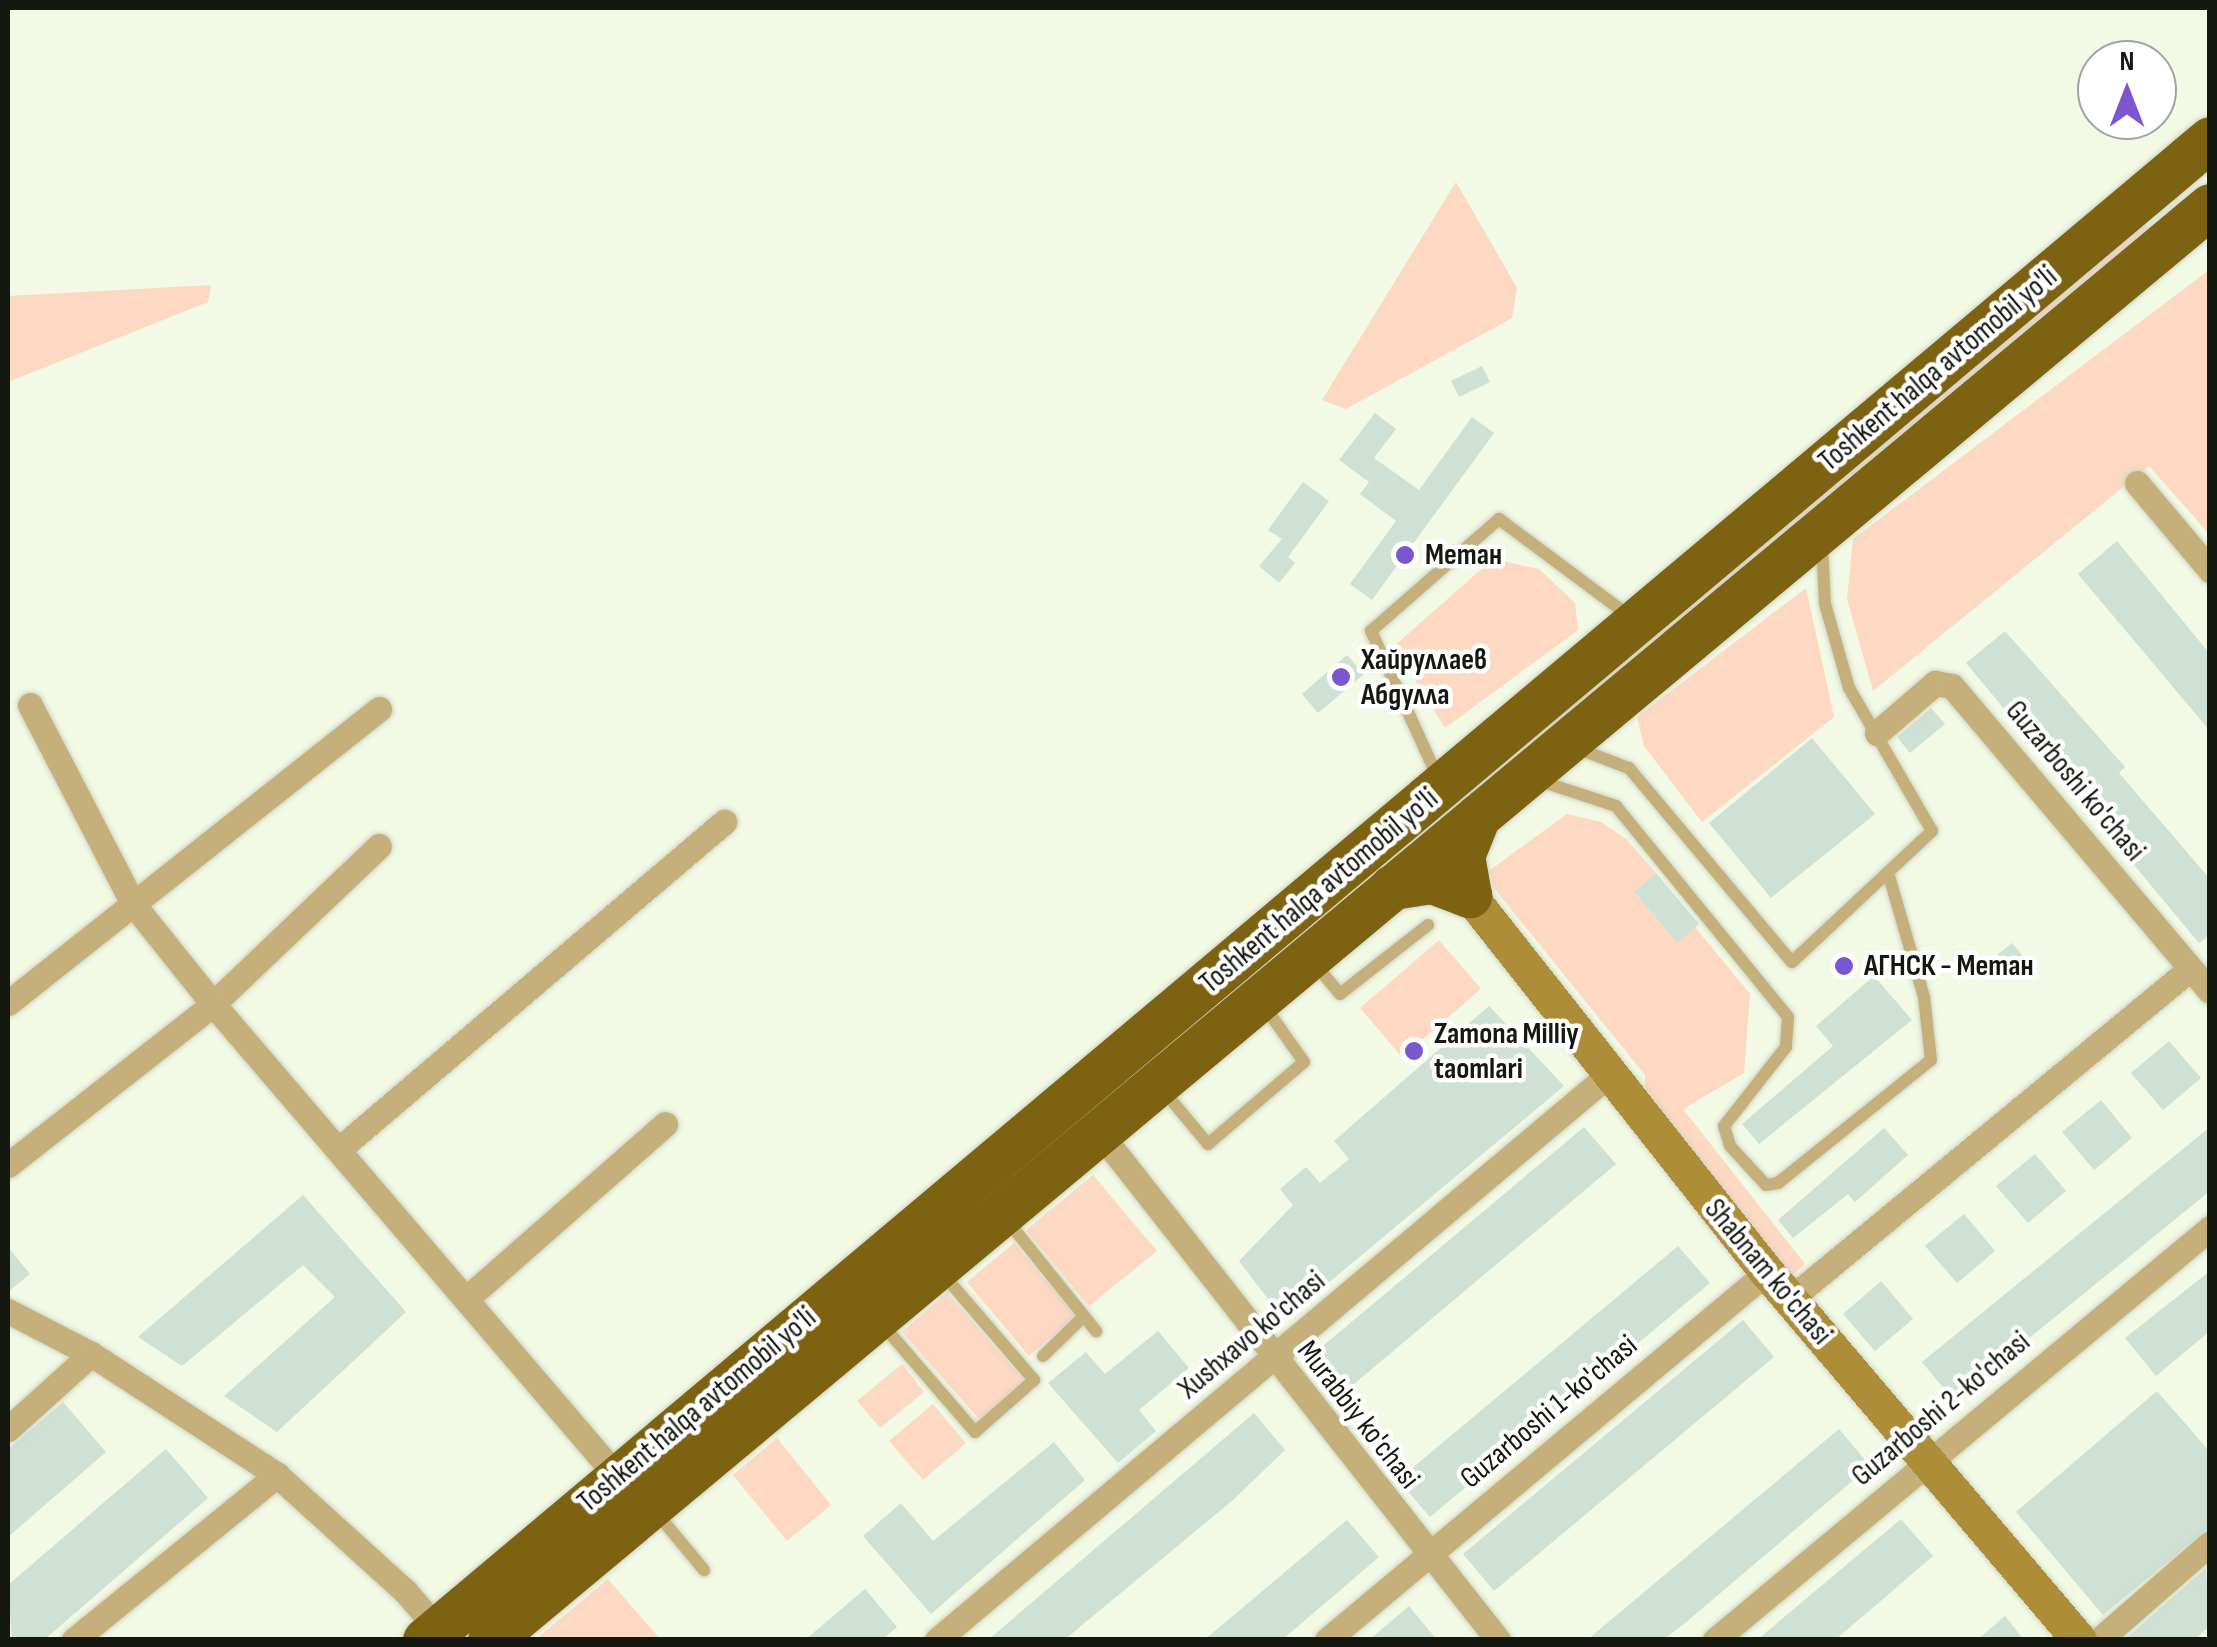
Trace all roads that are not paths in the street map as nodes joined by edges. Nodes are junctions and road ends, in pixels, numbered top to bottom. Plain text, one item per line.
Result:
1 (2210, 139) edge
2 (2162, 179) junction
3 (2202, 212) edge
4 (2137, 482) dead end
5 (1821, 530) junction
6 (2210, 570) edge
7 (1640, 622) junction
8 (30, 704) dead end
9 (379, 708) dead end
10 (1877, 733) junction
11 (1564, 743) junction
12 (1525, 776) junction
13 (1443, 788) junction
14 (1478, 816) junction
15 (724, 822) dead end
16 (379, 846) dead end
17 (1888, 872) junction
18 (1392, 887) junction
19 (1468, 895) junction
20 (132, 904) junction
21 (1428, 924) dead end
22 (1308, 957) junction
23 (2190, 968) junction
24 (2210, 991) edge
25 (1258, 998) junction
26 (8, 1003) edge
27 (213, 1004) junction
28 (1607, 1076) junction
29 (1157, 1083) junction
30 (665, 1124) dead end
31 (1074, 1134) junction
32 (338, 1150) junction
33 (8, 1165) edge
34 (1001, 1213) junction
35 (2210, 1228) edge
36 (937, 1266) junction
37 (1779, 1286) junction
38 (466, 1299) junction
39 (8, 1311) edge
40 (1084, 1316) junction
41 (876, 1317) junction
42 (1096, 1331) dead end
43 (92, 1354) junction
44 (1043, 1356) dead end
45 (1273, 1360) junction
46 (8, 1429) edge
47 (1927, 1462) junction
48 (277, 1475) junction
49 (616, 1475) junction
50 (650, 1506) junction
51 (2210, 1543) edge
52 (1428, 1556) junction
53 (704, 1570) dead end
54 (437, 1636) edge
55 (74, 1640) edge
56 (490, 1640) edge
57 (937, 1640) edge
58 (1327, 1640) edge
59 (1498, 1640) edge
60 (1715, 1640) edge
61 (2080, 1640) edge
62 (2099, 1640) edge

1 - 2 highway, Toshkent halqa avtomobil yo'li
2 - 3 highway
2 - 7 highway, Toshkent halqa avtomobil yo'li
3 - 5 highway, Toshkent halqa avtomobil yo'li
4 - 6 street
5 - 10 lane
5 - 11 highway, Toshkent halqa avtomobil yo'li
7 - 13 highway, Toshkent halqa avtomobil yo'li
7 - 13 lane
8 - 20 street
9 - 20 street
10 - 17 lane
10 - 23 street, Guzarboshi ko'chasi
11 - 12 highway, Toshkent halqa avtomobil yo'li
11 - 17 lane
12 - 14 highway, Toshkent halqa avtomobil yo'li
12 - 17 lane
13 - 31 highway, Toshkent halqa avtomobil yo'li
14 - 18 highway, Toshkent halqa avtomobil yo'li
14 - 19 highway
15 - 32 street
16 - 27 street
18 - 19 highway
18 - 22 highway, Toshkent halqa avtomobil yo'li
19 - 28 street, Shabnam ko'chasi
20 - 26 street
20 - 27 street
21 - 22 lane
22 - 25 highway, Toshkent halqa avtomobil yo'li
23 - 24 street, Guzarboshi ko'chasi
23 - 37 street, Guzarboshi 1-ko'chasi
25 - 29 highway, Toshkent halqa avtomobil yo'li
25 - 29 lane
27 - 32 street
27 - 33 street
28 - 37 street, Shabnam ko'chasi
28 - 45 street, Xushxavo ko'chasi
29 - 31 highway, Toshkent halqa avtomobil yo'li
30 - 38 street
31 - 34 highway, Toshkent halqa avtomobil yo'li
31 - 45 street, Murabbiy ko'chasi
31 - 49 highway, Toshkent halqa avtomobil yo'li
32 - 38 street
34 - 36 highway, Toshkent halqa avtomobil yo'li
34 - 40 lane
35 - 47 street, Guzarboshi 2-ko'chasi
36 - 41 highway, Toshkent halqa avtomobil yo'li
36 - 41 lane
37 - 47 street, Shabnam ko'chasi
37 - 52 street, Guzarboshi 1-ko'chasi
38 - 49 street
39 - 43 street
40 - 42 lane
40 - 44 lane
41 - 50 highway, Toshkent halqa avtomobil yo'li
43 - 46 street
43 - 48 street
45 - 52 street, Murabbiy ko'chasi
45 - 57 street, Xushxavo ko'chasi
47 - 60 street, Guzarboshi 2-ko'chasi
47 - 61 street, Shabnam ko'chasi
48 - 54 street
48 - 55 street
49 - 54 highway, Toshkent halqa avtomobil yo'li
50 - 53 lane
50 - 56 highway, Toshkent halqa avtomobil yo'li
51 - 62 street
52 - 58 street, Guzarboshi 1-ko'chasi
52 - 59 street, Murabbiy ko'chasi

